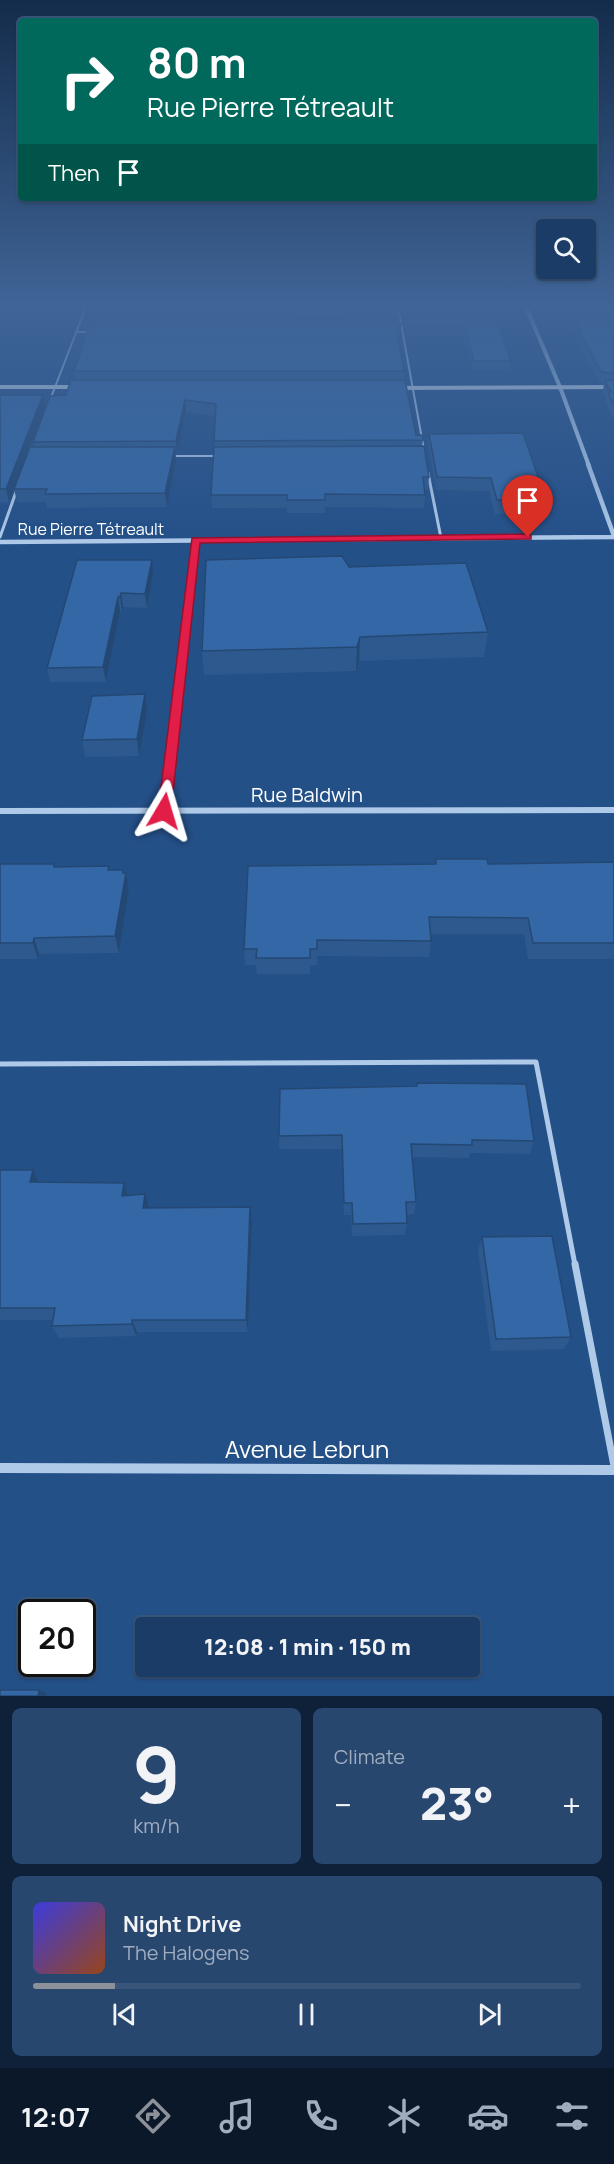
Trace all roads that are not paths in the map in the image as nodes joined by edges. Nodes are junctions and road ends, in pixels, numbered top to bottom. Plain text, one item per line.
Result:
1 (0, 387) edge
2 (55, 387) junction
3 (90, 387) edge
4 (560, 387) junction
5 (614, 387) edge
6 (377, 388) edge
7 (412, 388) junction
8 (47, 408) edge
9 (425, 455) edge
10 (161, 456) edge
11 (221, 456) edge
12 (427, 466) edge
13 (18, 487) edge
14 (614, 536) edge
15 (0, 537) edge
16 (441, 538) junction
17 (196, 540) junction
18 (0, 542) edge
19 (614, 810) edge
20 (0, 811) edge
21 (164, 811) junction
22 (0, 1064) edge
23 (0, 1468) edge
24 (614, 1468) edge

1 - 2 street
2 - 3 street
2 - 8 lane
4 - 5 street
4 - 7 street
4 - 14 street
6 - 7 street
7 - 9 lane
10 - 11 lane
12 - 16 lane
13 - 15 lane
14 - 16 street, Rue Pierre Tétreault
16 - 17 street, Rue Pierre Tétreault
17 - 18 street, Rue Pierre Tétreault
17 - 21 lane
19 - 21 street, Rue Baldwin
20 - 21 street, Rue Baldwin
22 - 24 lane
23 - 24 street, Avenue Lebrun

